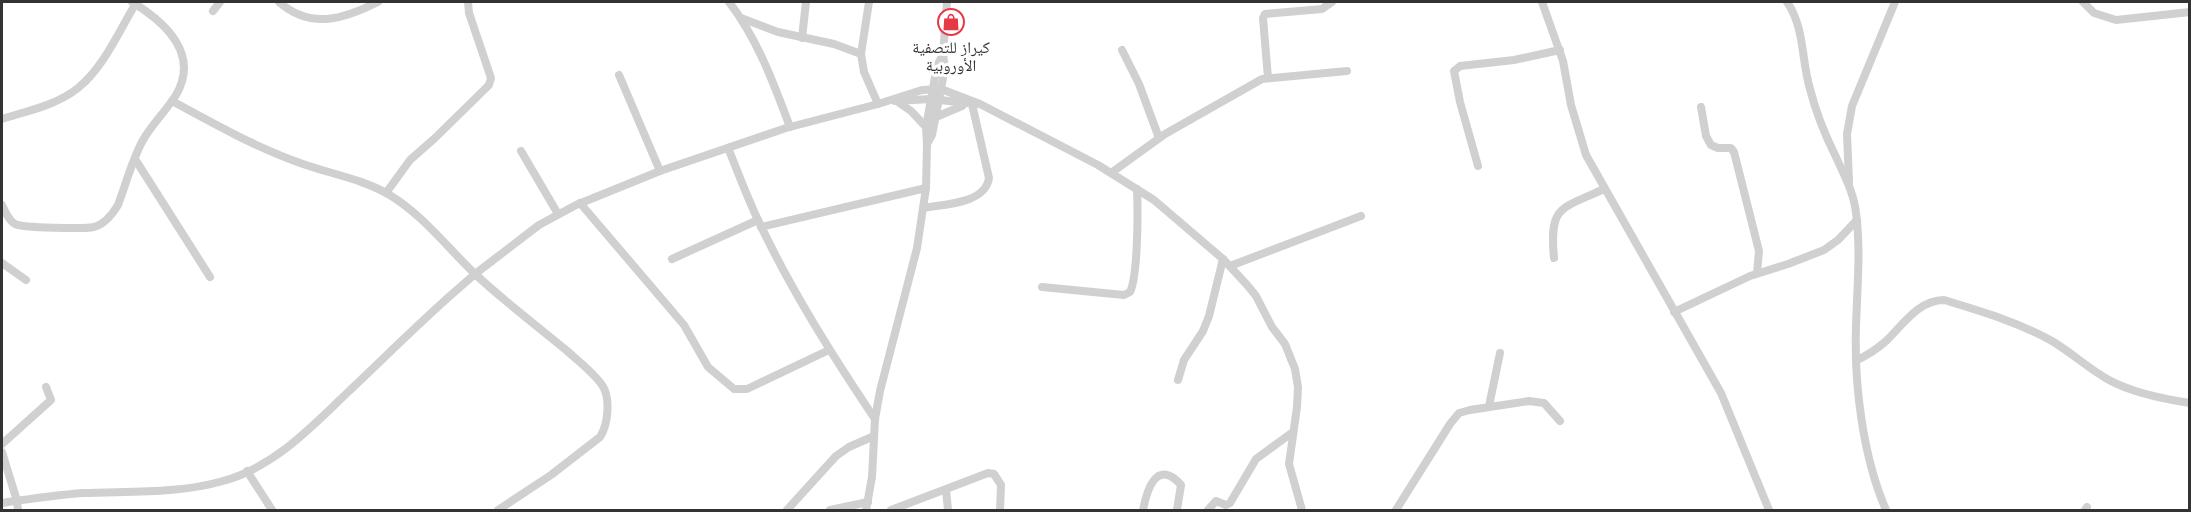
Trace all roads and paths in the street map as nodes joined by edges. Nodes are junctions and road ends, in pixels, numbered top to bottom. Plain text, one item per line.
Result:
1 (134, 2) edge
2 (220, 2) edge
3 (279, 2) edge
4 (378, 2) edge
5 (468, 2) edge
6 (729, 2) edge
7 (806, 2) edge
8 (869, 2) edge
9 (947, 2) edge
10 (1332, 2) edge
11 (1542, 2) edge
12 (1787, 2) edge
13 (1895, 2) edge
14 (2083, 2) edge
15 (213, 11) dead end
16 (2190, 12) edge
17 (741, 18) junction
18 (802, 38) junction
19 (1122, 50) dead end
20 (1560, 50) junction
21 (861, 54) junction
22 (1347, 71) dead end
23 (619, 75) dead end
24 (1268, 78) junction
25 (937, 88) junction
26 (172, 100) junction
27 (935, 100) junction
28 (893, 101) junction
29 (878, 104) junction
30 (973, 104) junction
31 (1701, 107) dead end
32 (936, 117) junction
33 (2, 119) edge
34 (790, 127) junction
35 (926, 127) junction
36 (1159, 138) junction
37 (927, 144) junction
38 (728, 148) junction
39 (521, 151) dead end
40 (135, 159) junction
41 (1478, 166) dead end
42 (660, 171) junction
43 (1111, 173) junction
44 (1849, 186) junction
45 (926, 188) junction
46 (1137, 189) junction
47 (1604, 189) junction
48 (386, 193) junction
49 (580, 203) junction
50 (2, 205) edge
51 (924, 208) junction
52 (558, 214) junction
53 (1361, 216) dead end
54 (1857, 220) junction
55 (759, 223) junction
56 (1554, 258) dead end
57 (672, 259) dead end
58 (1223, 259) junction
59 (2, 263) edge
60 (1230, 266) junction
61 (1757, 273) junction
62 (475, 274) junction
63 (210, 277) dead end
64 (26, 280) dead end
65 (1042, 287) dead end
66 (1674, 312) junction
67 (829, 350) junction
68 (1500, 353) dead end
69 (1857, 360) junction
70 (1178, 380) dead end
71 (46, 387) dead end
72 (2190, 403) edge
73 (1489, 406) junction
74 (875, 419) junction
75 (1560, 421) dead end
76 (1293, 432) junction
77 (874, 436) junction
78 (2, 444) edge
79 (2, 452) edge
80 (247, 471) junction
81 (946, 490) junction
82 (17, 501) junction
83 (2, 503) edge
84 (867, 506) edge
85 (510, 507) edge
86 (1229, 508) edge
87 (18, 510) edge
88 (272, 510) edge
89 (498, 510) edge
90 (787, 510) edge
91 (830, 510) edge
92 (891, 510) edge
93 (948, 510) edge
94 (1000, 510) edge
95 (1143, 510) edge
96 (1177, 510) edge
97 (1208, 510) edge
98 (1302, 510) edge
99 (1396, 510) edge
100 (1769, 510) edge
101 (1886, 510) edge

1 - 26 street
1 - 33 street
2 - 15 street
3 - 4 street
5 - 48 street
6 - 17 street
7 - 18 street
8 - 21 street
9 - 25 street
10 - 24 street
11 - 20 street
12 - 44 street
13 - 44 street
14 - 16 street
17 - 18 street
17 - 34 street
18 - 21 street
19 - 36 street
20 - 41 street
20 - 47 street
21 - 29 street
22 - 24 street
23 - 42 street
24 - 36 street
25 - 27 street
25 - 28 street
25 - 30 street
26 - 40 street
26 - 48 street
27 - 28 street
27 - 30 street
27 - 32 street
27 - 35 street
28 - 29 street
28 - 35 street
29 - 34 street
30 - 32 street
30 - 43 street
30 - 51 street
31 - 61 street
32 - 37 street
34 - 38 street
35 - 37 street
36 - 43 street
37 - 45 street
38 - 42 street
38 - 55 street
39 - 52 street
40 - 50 street
40 - 63 street
42 - 49 street
43 - 46 street
44 - 54 street
45 - 51 street
45 - 55 street
46 - 58 street
46 - 65 street
47 - 56 street
47 - 66 street
48 - 62 street
49 - 52 street
49 - 67 street
51 - 74 street
52 - 62 street
53 - 60 street
54 - 61 street
54 - 69 street
55 - 57 street
55 - 67 street
58 - 60 street
58 - 70 street
59 - 64 street
60 - 76 street
61 - 66 street
62 - 80 street
62 - 85 street
66 - 100 street
67 - 74 street
68 - 73 street
69 - 72 street
69 - 101 street
71 - 78 street
73 - 75 street
73 - 99 street
74 - 77 street
76 - 86 street
76 - 98 street
77 - 84 street
77 - 90 street
79 - 82 street
80 - 82 street
80 - 88 street
81 - 92 street
81 - 93 street
81 - 94 street
82 - 83 street
82 - 87 street
84 - 91 street
85 - 89 street
86 - 97 street
95 - 96 street

